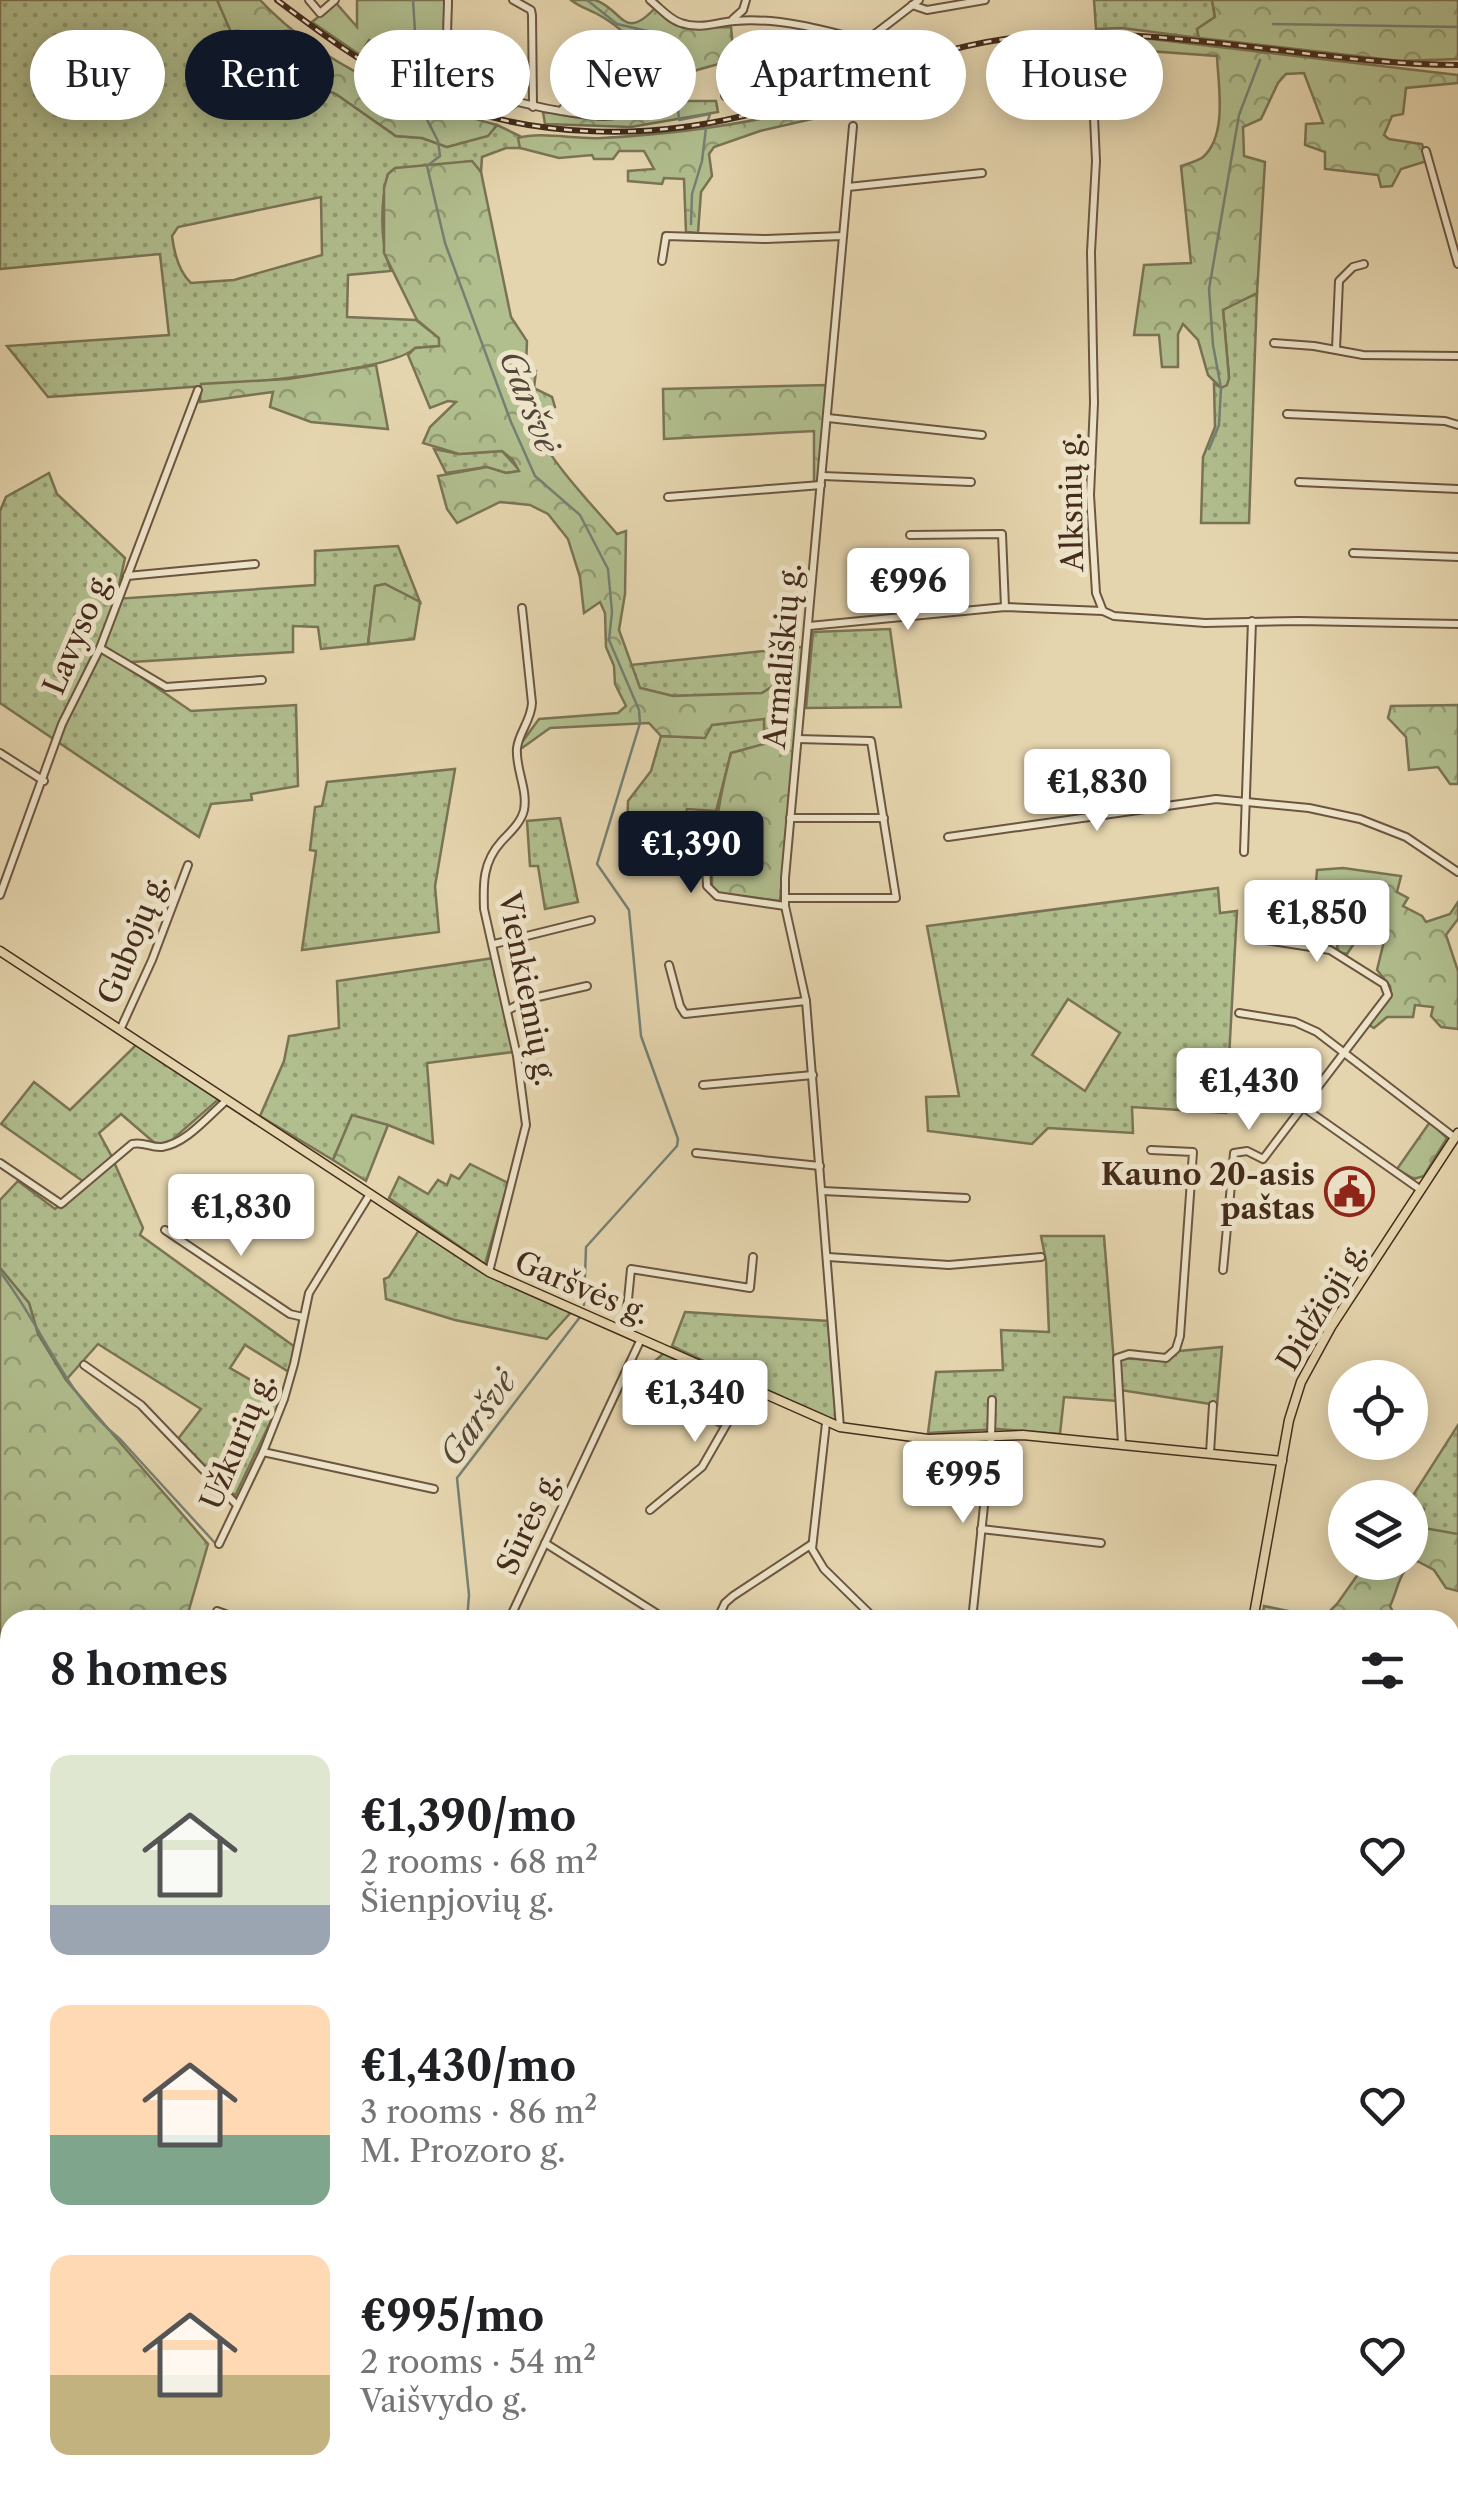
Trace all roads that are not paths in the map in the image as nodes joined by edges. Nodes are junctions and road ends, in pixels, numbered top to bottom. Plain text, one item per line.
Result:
1 (309, 0) edge
2 (336, 0) edge
3 (448, 0) edge
4 (513, 0) edge
5 (650, 0) edge
6 (746, 0) edge
7 (984, 0) edge
8 (915, 2) edge
9 (732, 20) junction
10 (828, 30) edge
11 (880, 30) edge
12 (534, 107) junction
13 (550, 110) edge
14 (1094, 120) edge
15 (853, 126) dead end
16 (1426, 152) dead end
17 (982, 173) dead end
18 (848, 186) junction
19 (843, 236) junction
20 (662, 260) dead end
21 (1364, 264) dead end
22 (1458, 264) edge
23 (1274, 344) dead end
24 (1336, 349) junction
25 (1458, 356) edge
26 (198, 390) dead end
27 (1287, 414) dead end
28 (828, 418) junction
29 (1458, 425) edge
30 (982, 435) dead end
31 (822, 481) junction
32 (971, 482) dead end
33 (1299, 482) dead end
34 (1458, 490) edge
35 (668, 497) dead end
36 (910, 535) dead end
37 (1353, 553) dead end
38 (1458, 557) edge
39 (256, 564) dead end
40 (127, 576) junction
41 (1004, 607) junction
42 (522, 608) dead end
43 (1103, 611) junction
44 (1252, 621) junction
45 (1458, 624) edge
46 (808, 626) junction
47 (100, 648) junction
48 (262, 680) dead end
49 (798, 738) junction
50 (0, 753) edge
51 (44, 781) junction
52 (1246, 804) junction
53 (790, 818) junction
54 (884, 818) junction
55 (948, 837) dead end
56 (648, 845) dead end
57 (1244, 852) dead end
58 (188, 865) dead end
59 (1458, 872) edge
60 (0, 895) edge
61 (785, 902) junction
62 (591, 920) dead end
63 (1258, 939) dead end
64 (494, 944) junction
65 (0, 951) edge
66 (670, 965) dead end
67 (587, 986) dead end
68 (806, 1002) junction
69 (508, 1010) junction
70 (1239, 1013) dead end
71 (120, 1030) junction
72 (1345, 1052) junction
73 (812, 1075) junction
74 (703, 1085) dead end
75 (226, 1100) junction
76 (1303, 1107) junction
77 (1457, 1136) edge
78 (1151, 1150) dead end
79 (696, 1153) dead end
80 (0, 1163) edge
81 (820, 1166) junction
82 (1420, 1190) junction
83 (823, 1191) junction
84 (370, 1192) junction
85 (966, 1198) dead end
86 (165, 1230) dead end
87 (752, 1257) dead end
88 (828, 1257) junction
89 (1041, 1258) dead end
90 (1223, 1270) dead end
91 (489, 1272) junction
92 (303, 1317) junction
93 (625, 1330) junction
94 (642, 1338) junction
95 (84, 1366) dead end
96 (748, 1387) junction
97 (992, 1400) dead end
98 (1214, 1406) dead end
99 (826, 1423) junction
100 (840, 1427) junction
101 (991, 1434) junction
102 (1122, 1444) junction
103 (263, 1452) junction
104 (1210, 1453) junction
105 (1282, 1461) junction
106 (434, 1489) dead end
107 (236, 1504) junction
108 (650, 1510) dead end
109 (981, 1529) junction
110 (545, 1543) junction
111 (1101, 1543) dead end
112 (220, 1544) dead end
113 (812, 1544) junction
114 (514, 1610) edge
115 (650, 1610) edge
116 (721, 1610) edge
117 (866, 1610) edge
118 (973, 1610) edge
119 (1255, 1610) edge

1 - 2 street
3 - 12 street
4 - 12 street
5 - 9 street
6 - 9 street
7 - 8 street
8 - 11 street
9 - 10 street
12 - 13 street
14 - 43 street, Alksnių g.
15 - 18 street, Armališkių g.
16 - 22 street
17 - 18 street
18 - 19 street, Armališkių g.
19 - 20 street
19 - 28 street, Armališkių g.
21 - 24 street
23 - 24 street
24 - 25 street
26 - 40 street, Lavyso g.
27 - 29 street
28 - 30 street
28 - 31 street, Armališkių g.
31 - 32 street
31 - 35 street
31 - 46 street, Armališkių g.
33 - 34 street
36 - 41 street
37 - 38 street
39 - 40 street
40 - 47 street, Lavyso g.
41 - 43 street
41 - 46 street
42 - 64 street, Vienkiemių g.
43 - 44 street, Alksnių g.
44 - 45 street, Alksnių g.
44 - 52 street
46 - 49 street, Armališkių g.
47 - 48 street
47 - 51 street, Lavyso g.
49 - 53 street, Armališkių g.
49 - 54 street
50 - 51 street
51 - 60 street, Lavyso g.
52 - 55 street
52 - 57 street
52 - 59 street
53 - 54 street
53 - 61 street, Armališkių g.
54 - 61 street
56 - 61 street
58 - 71 street, Gubojų g.
61 - 68 street, Armališkių g.
62 - 64 street
63 - 72 street
64 - 69 street, Vienkiemių g.
65 - 71 main road, Garšvės g.
66 - 68 street
67 - 69 street
68 - 73 street, Armališkių g.
69 - 91 street, Vienkiemių g.
70 - 72 street
71 - 75 main road, Garšvės g.
72 - 76 street
72 - 77 street
73 - 74 street
73 - 81 street, Armališkių g.
75 - 80 street
75 - 84 main road, Garšvės g.
76 - 82 street
76 - 90 street
77 - 82 main road, Didžioji g.
78 - 102 street
79 - 81 street
81 - 83 street, Armališkių g.
82 - 105 main road, Didžioji g.
83 - 85 street
83 - 88 street, Armališkių g.
84 - 91 main road, Garšvės g.
84 - 92 street, Užkurių g.
86 - 92 street
87 - 93 street
88 - 89 street
88 - 100 street, Armališkių g.
91 - 93 main road, Garšvės g.
92 - 103 street, Užkurių g.
93 - 94 main road, Garšvės g.
94 - 96 main road, Garšvės g.
94 - 110 street, Sūrės g.
95 - 107 street
96 - 99 main road, Garšvės g.
96 - 108 street
97 - 101 street
98 - 104 street
99 - 100 main road, Garšvės g.
99 - 113 street
100 - 101 main road, Garšvės g.
101 - 102 main road, Garšvės g.
101 - 109 street
102 - 104 main road, Garšvės g.
103 - 106 street
103 - 107 street, Užkurių g.
104 - 105 main road, Garšvės g.
105 - 119 main road, Didžioji g.
107 - 112 street, Užkurių g.
109 - 111 street
109 - 118 street
110 - 114 street, Sūrės g.
110 - 115 street
113 - 116 street
113 - 117 street

